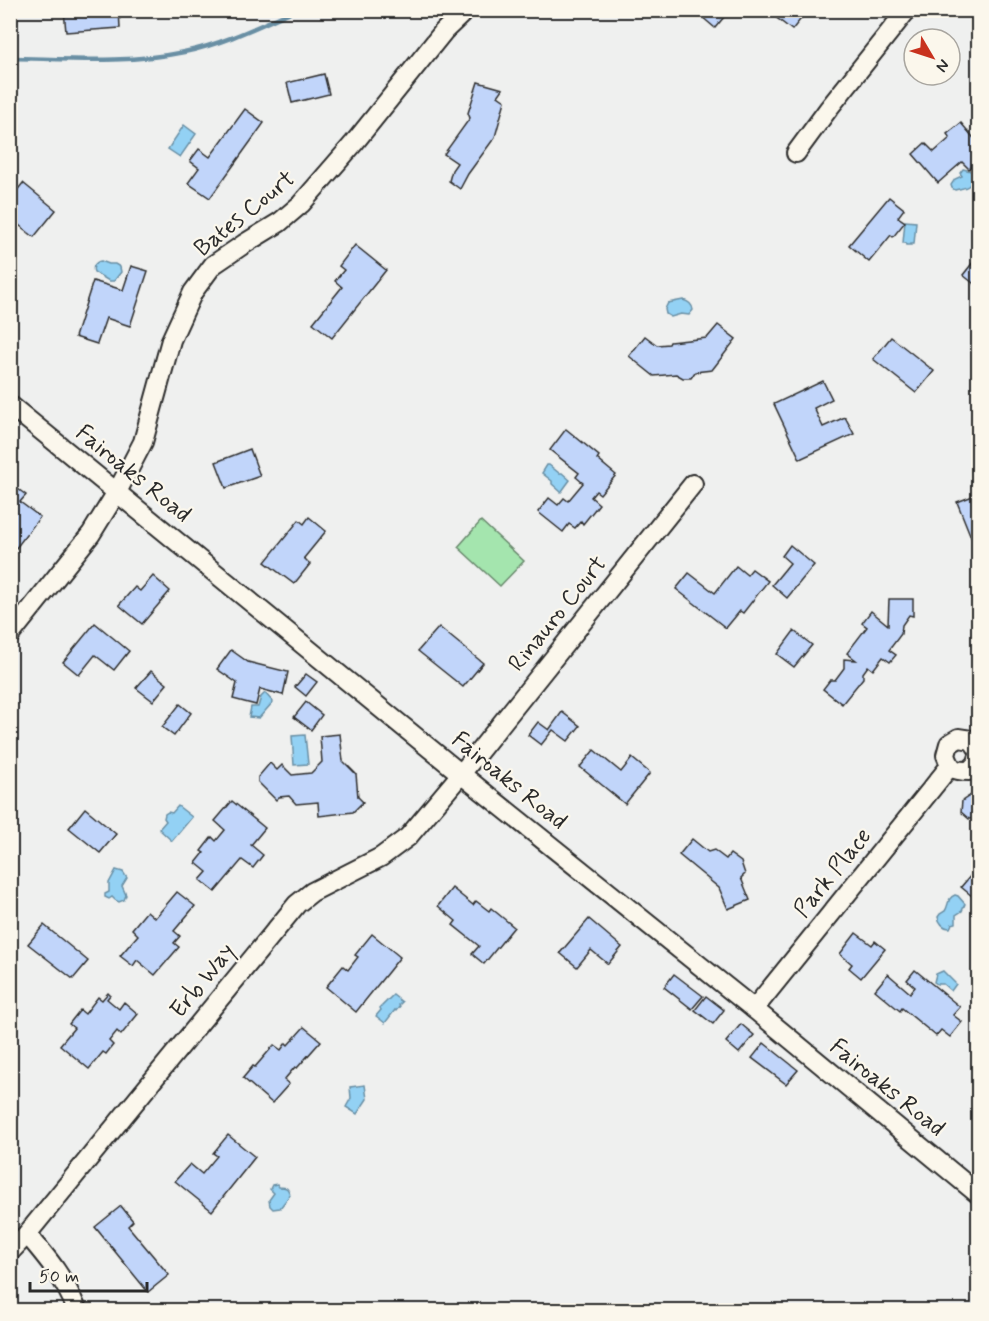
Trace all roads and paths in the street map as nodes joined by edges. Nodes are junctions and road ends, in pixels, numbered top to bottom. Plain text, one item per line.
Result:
1 (466, 10) edge
2 (907, 10) edge
3 (796, 153) dead end
4 (10, 405) edge
5 (693, 484) dead end
6 (117, 492) junction
7 (10, 635) edge
8 (978, 759) edge
9 (950, 766) junction
10 (461, 774) junction
11 (754, 1009) junction
12 (978, 1194) edge
13 (27, 1234) junction
14 (10, 1252) edge
15 (77, 1311) edge

1 - 6 street, Bates Court
2 - 3 street
4 - 6 street, Fairoaks Road
5 - 10 street, Rinauro Court
6 - 7 street, Bates Court
6 - 10 street, Fairoaks Road
8 - 9 street, Park Place
8 - 9 street, Park Place
9 - 11 street, Park Place
10 - 11 street, Fairoaks Road
10 - 13 street, Erb Way
11 - 12 street, Fairoaks Road
13 - 14 street, Erb Way
13 - 15 street

